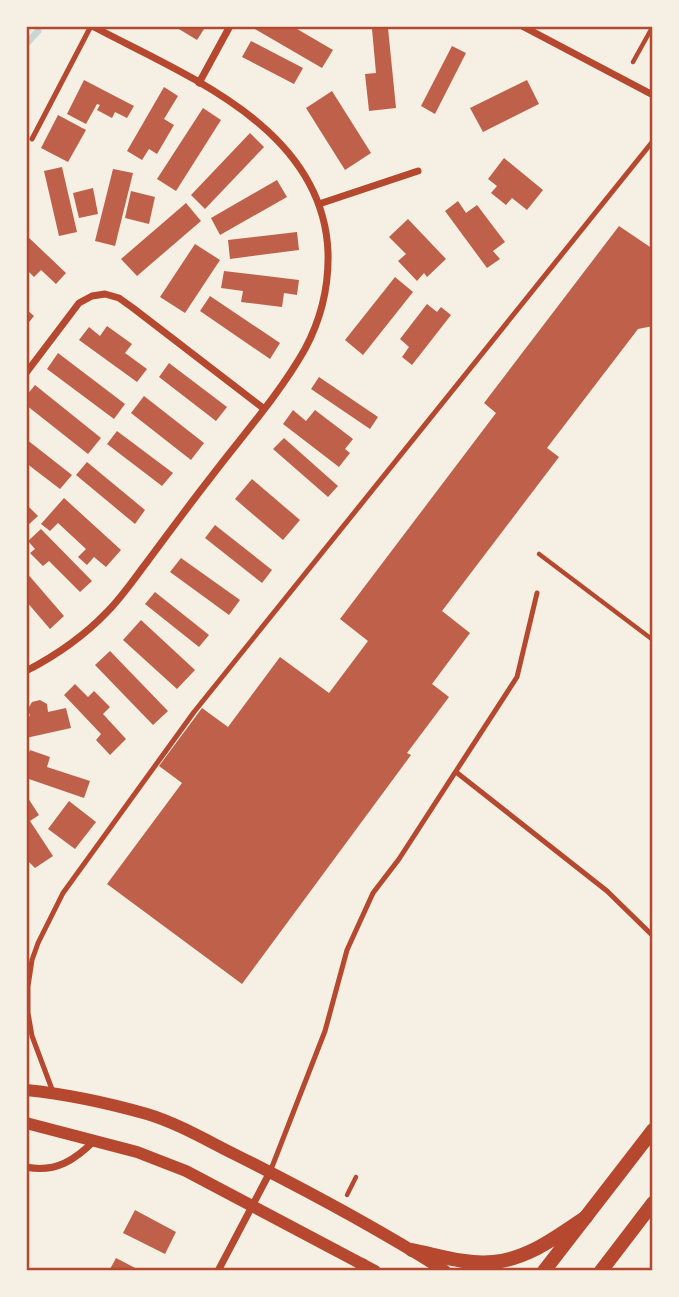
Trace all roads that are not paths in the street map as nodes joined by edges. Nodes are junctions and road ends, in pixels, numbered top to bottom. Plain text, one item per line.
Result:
1 (92, 26) edge
2 (230, 26) edge
3 (522, 26) edge
4 (199, 83) junction
5 (653, 95) edge
6 (32, 139) dead end
7 (653, 141) edge
8 (418, 171) dead end
9 (319, 204) junction
10 (26, 373) edge
11 (263, 408) junction
12 (537, 593) dead end
13 (26, 671) edge
14 (456, 772) junction
15 (653, 936) edge
16 (26, 1090) edge
17 (53, 1093) junction
18 (26, 1123) edge
19 (653, 1130) edge
20 (95, 1140) junction
21 (26, 1167) edge
22 (270, 1172) junction
23 (653, 1203) edge
24 (251, 1207) junction
25 (586, 1217) junction
26 (412, 1250) junction
27 (607, 1267) edge
28 (368, 1269) edge
29 (218, 1271) edge
30 (444, 1271) edge
31 (544, 1271) edge

1 - 4 street
1 - 6 lane
2 - 4 street
3 - 5 street
4 - 9 street
7 - 17 lane
8 - 9 street
9 - 11 street
10 - 11 street
11 - 13 street
12 - 14 lane
14 - 15 lane
14 - 22 lane
16 - 17 street
17 - 22 street
18 - 20 street
19 - 25 main road
20 - 21 street
20 - 24 street
22 - 24 street
22 - 26 street
23 - 27 main road
24 - 28 street
24 - 29 street
25 - 26 main road
25 - 31 main road
26 - 30 street

